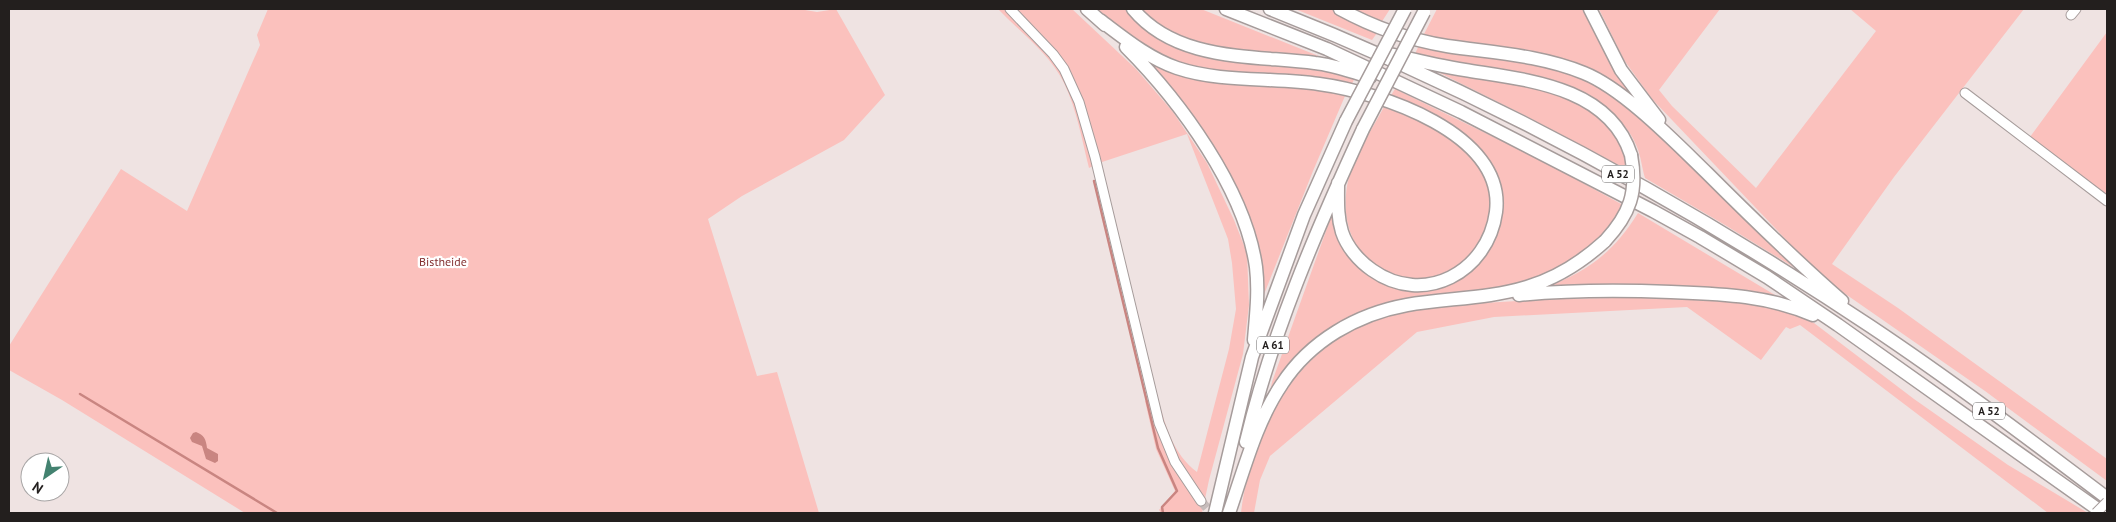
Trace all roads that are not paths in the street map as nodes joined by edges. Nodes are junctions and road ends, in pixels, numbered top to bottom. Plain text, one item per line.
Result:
1 (1010, 9) edge
2 (1087, 9) edge
3 (1134, 9) edge
4 (1226, 9) edge
5 (1270, 9) edge
6 (1340, 9) edge
7 (1405, 9) edge
8 (1590, 9) edge
9 (1424, 10) edge
10 (1100, 20) junction
11 (1354, 44) junction
12 (1404, 86) junction
13 (1965, 94) dead end
14 (1679, 146) junction
15 (1338, 183) junction
16 (2107, 201) edge
17 (1466, 298) junction
18 (1838, 325) junction
19 (1870, 326) junction
20 (1252, 357) junction
21 (2107, 498) edge
22 (1201, 501) tunnel mouth
23 (2107, 502) edge
24 (1214, 513) edge
25 (1229, 513) edge
26 (2096, 513) edge
27 (2103, 513) edge

1 - 22 street
2 - 10 highway
3 - 12 highway
4 - 12 highway, A 52
5 - 11 highway, A 52
6 - 14 highway
7 - 20 highway, A 61, bridge
8 - 14 highway
9 - 15 highway, A 61, bridge
10 - 15 highway
10 - 20 highway
11 - 17 highway, bridge
11 - 19 highway, A 52
12 - 18 highway, A 52
13 - 16 street
14 - 19 highway
15 - 25 highway, A 61
17 - 18 highway
17 - 25 highway
18 - 27 highway, A 52
19 - 21 highway, A 52
20 - 24 highway, A 61
23 - 26 street, bridge

